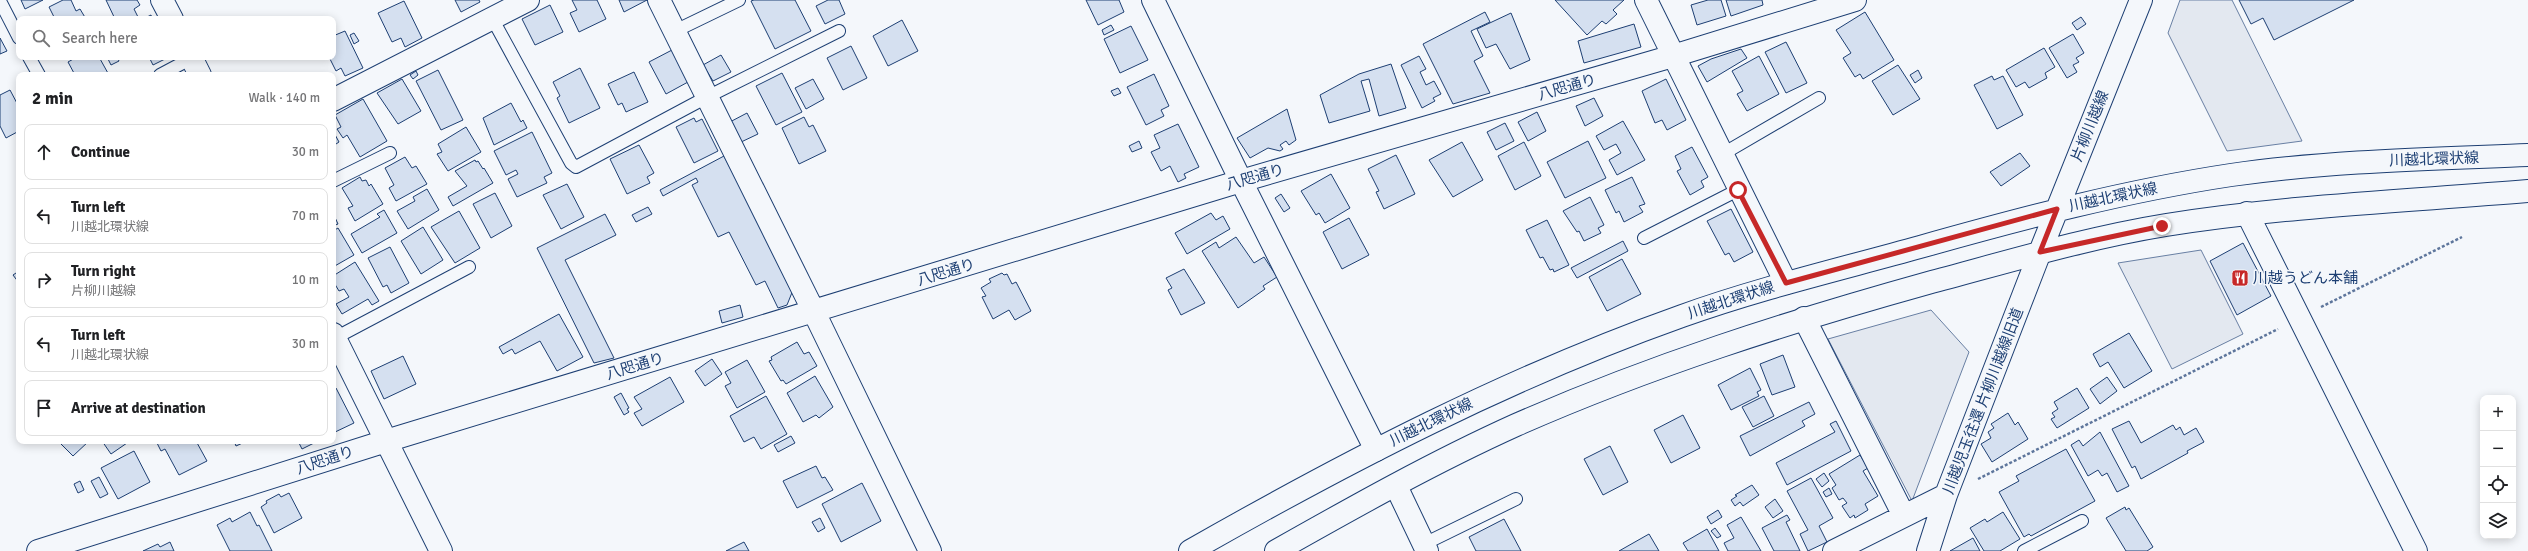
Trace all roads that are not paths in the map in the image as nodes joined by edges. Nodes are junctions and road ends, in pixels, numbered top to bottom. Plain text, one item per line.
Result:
1 (162, 0) edge
2 (528, 0) edge
3 (659, 0) edge
4 (739, 0) edge
5 (1153, 0) edge
6 (1646, 0) edge
7 (1855, 0) edge
8 (2141, 0) edge
9 (0, 1) edge
10 (170, 16) edge
11 (492, 18) junction
12 (675, 31) junction
13 (839, 31) dead end
14 (16, 32) edge
15 (1673, 56) junction
16 (30, 60) edge
17 (195, 63) edge
18 (36, 72) edge
19 (169, 72) edge
20 (707, 97) junction
21 (336, 98) edge
22 (1819, 98) dead end
23 (390, 153) dead end
24 (2528, 155) edge
25 (1721, 156) junction
26 (336, 180) edge
27 (1240, 181) junction
28 (1738, 190) junction
29 (2528, 192) edge
30 (2057, 209) junction
31 (2247, 213) junction
32 (1644, 238) dead end
33 (2040, 252) junction
34 (469, 267) dead end
35 (1786, 283) junction
36 (814, 312) junction
37 (1804, 318) junction
38 (336, 335) edge
39 (336, 340) edge
40 (386, 441) junction
41 (1376, 450) junction
42 (1396, 486) junction
43 (1946, 495) junction
44 (1516, 499) dead end
45 (1904, 516) junction
46 (2082, 521) dead end
47 (1426, 547) edge
48 (38, 551) edge
49 (441, 551) edge
50 (930, 551) edge
51 (1190, 551) edge
52 (1276, 551) edge
53 (1834, 551) edge
54 (1928, 551) edge
55 (2024, 551) edge
56 (2416, 551) edge

1 - 10 street
2 - 11 street
3 - 12 street
4 - 12 lane
5 - 27 street
6 - 15 street
7 - 15 street, 八咫通り
8 - 30 street, 片柳川越線
9 - 14 lane
11 - 20 lane
11 - 21 street
12 - 20 street
13 - 20 lane
15 - 25 street
15 - 27 street, 八咫通り
16 - 18 lane
17 - 19 lane
20 - 36 street
22 - 25 lane
23 - 26 lane
24 - 30 street, 川越北環状線
25 - 28 street
27 - 36 street, 八咫通り
27 - 41 street
28 - 32 lane
28 - 35 street
29 - 31 street
30 - 33 street, 片柳川越線
30 - 35 street, 川越北環状線
31 - 33 street
31 - 56 street
33 - 37 street
33 - 43 street, 川越児玉往還 片柳川越線旧道
34 - 38 lane
35 - 41 street, 川越北環状線
36 - 40 street, 八咫通り
36 - 50 street
37 - 42 street
37 - 45 street
39 - 40 street
40 - 48 street, 八咫通り
40 - 49 street
41 - 51 street, 川越北環状線
42 - 47 street
42 - 52 street
43 - 45 street
43 - 54 street, 川越児玉往還 片柳川越線旧道
44 - 47 lane
45 - 53 street
46 - 55 lane

